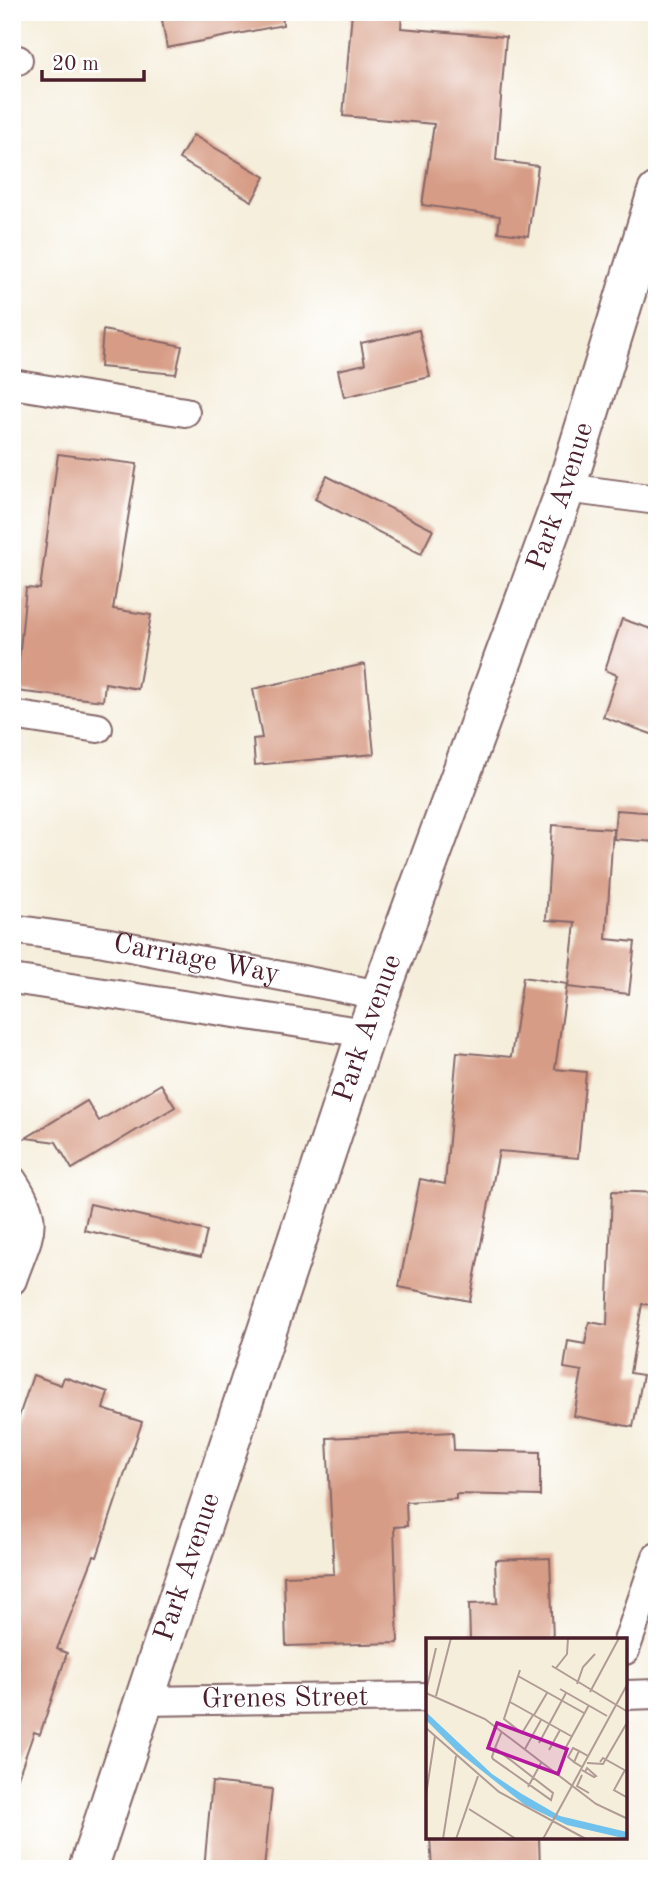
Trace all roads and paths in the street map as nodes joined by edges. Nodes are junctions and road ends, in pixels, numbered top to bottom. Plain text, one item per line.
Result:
1 (657, 192) edge
2 (12, 384) edge
3 (185, 412) dead end
4 (566, 488) junction
5 (657, 500) edge
6 (12, 715) edge
7 (98, 728) dead end
8 (12, 929) edge
9 (12, 979) edge
10 (380, 995) junction
11 (366, 1033) junction
12 (17, 1187) edge
13 (12, 1280) edge
14 (657, 1557) edge
15 (627, 1644) edge
16 (657, 1694) edge
17 (627, 1695) edge
18 (426, 1697) edge
19 (143, 1701) junction
20 (88, 1869) edge

1 - 4 main road, Park Avenue
2 - 3 street
4 - 5 street
4 - 10 main road, Park Avenue
6 - 7 street
8 - 10 street, Carriage Way
9 - 11 street, Carriage Way
10 - 11 main road, Park Avenue
11 - 19 main road, Park Avenue
12 - 13 street
14 - 15 street
16 - 17 street
18 - 19 street, Grenes Street
19 - 20 main road, Park Avenue

